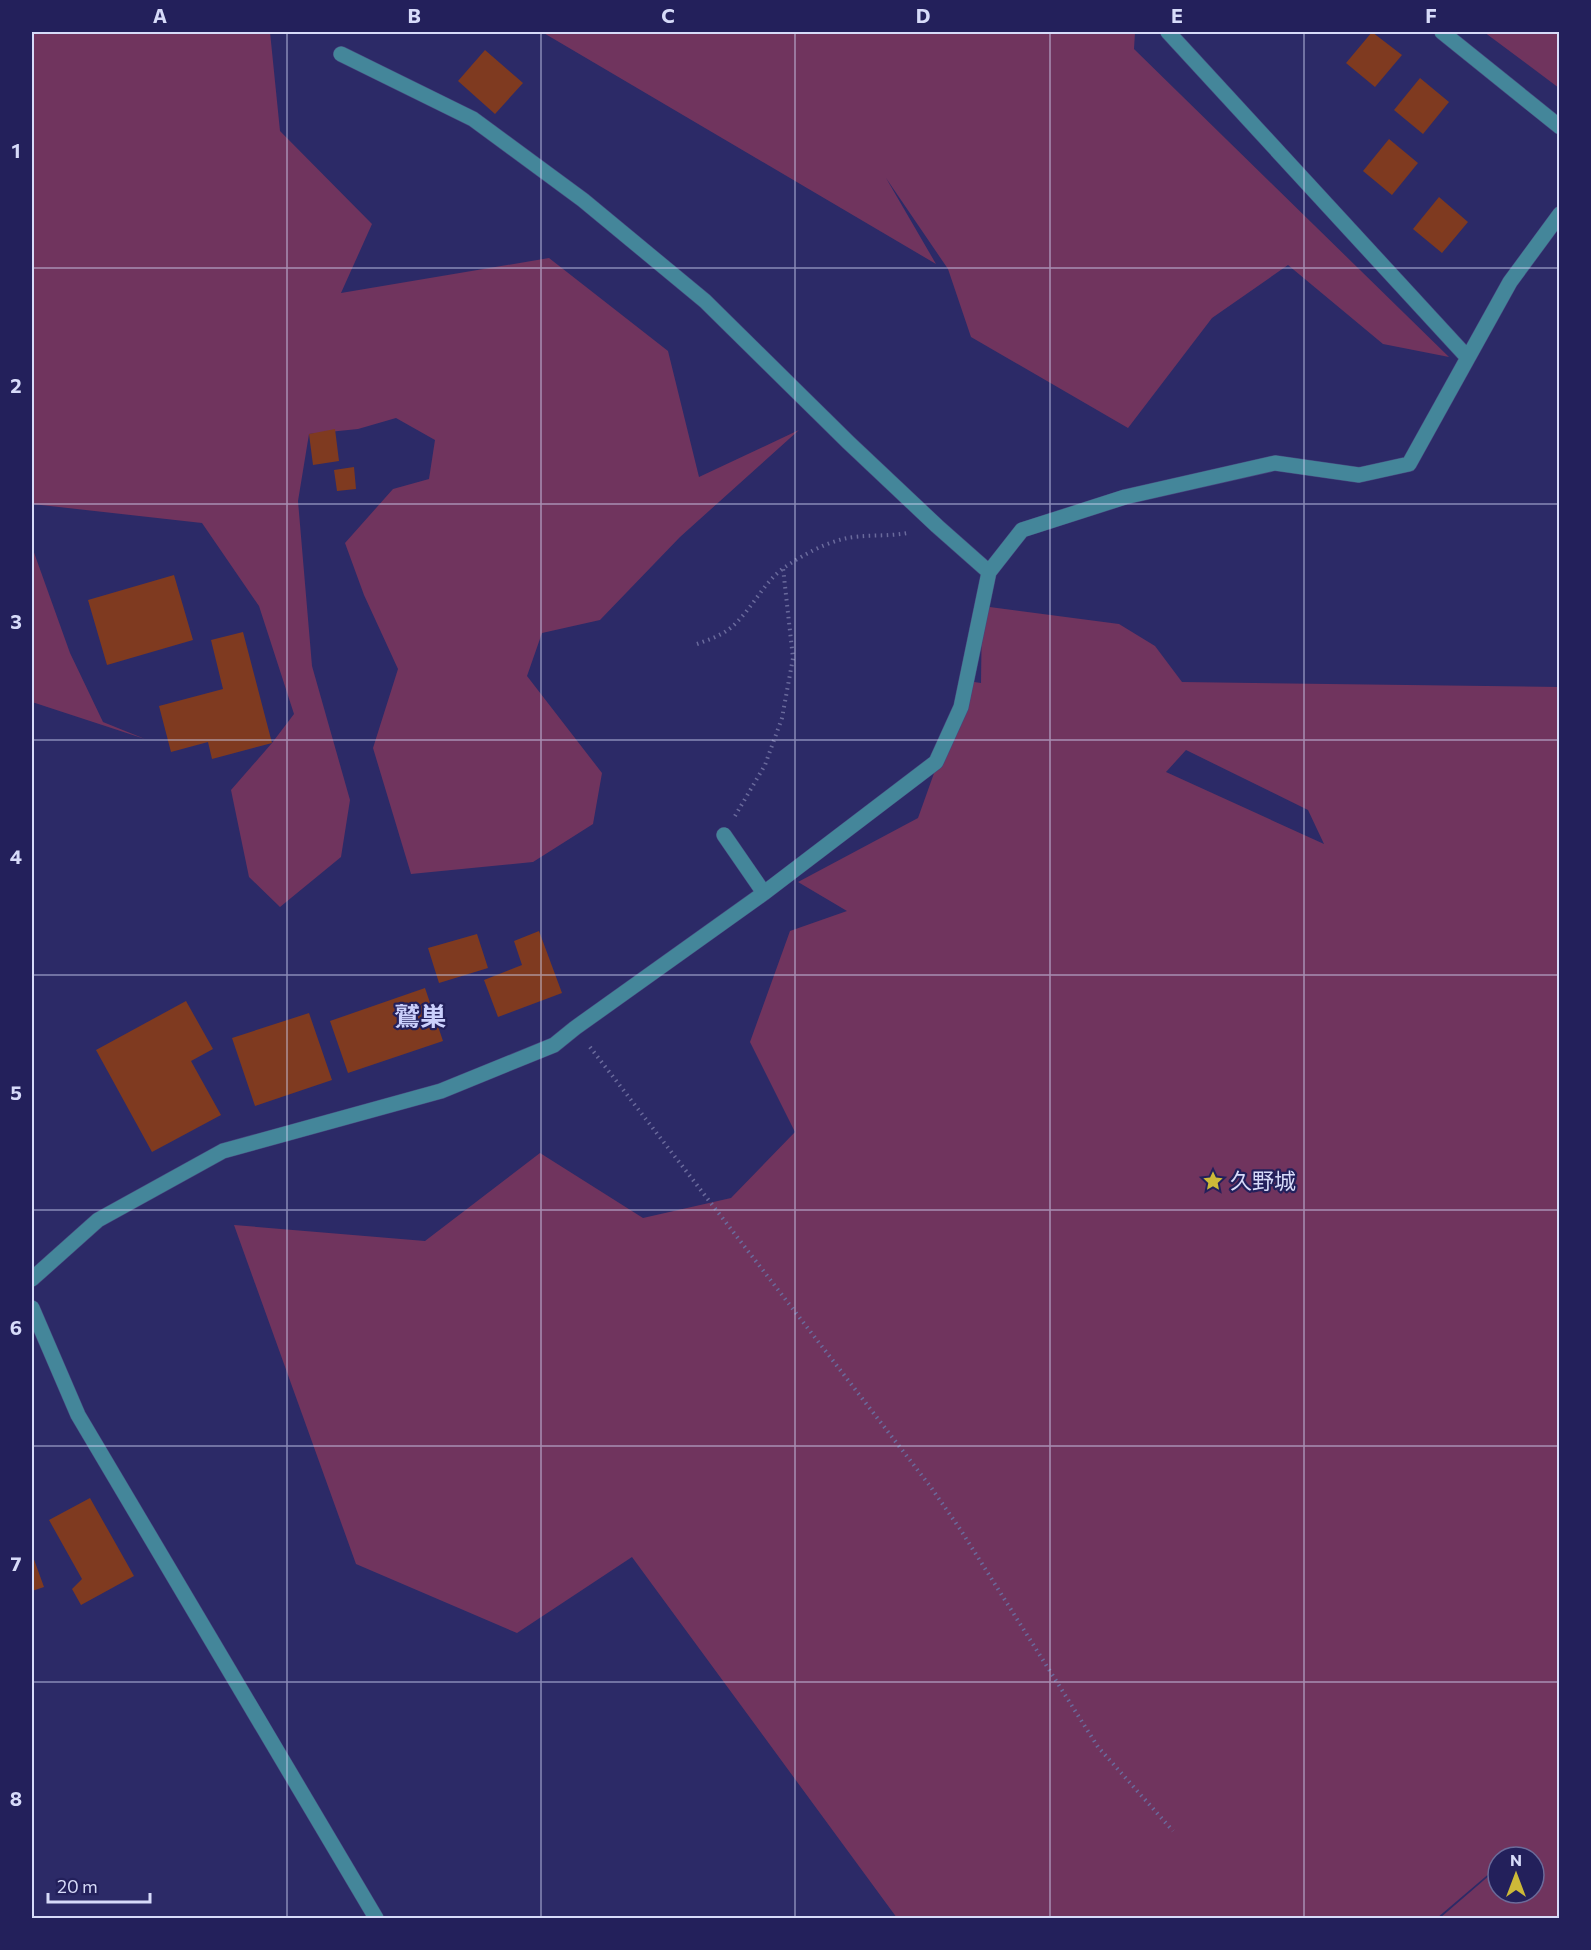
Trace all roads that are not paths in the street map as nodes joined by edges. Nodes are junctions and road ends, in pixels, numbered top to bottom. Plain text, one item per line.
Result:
1 (1168, 32) edge
2 (1442, 32) edge
3 (341, 54) dead end
4 (1560, 127) edge
5 (1560, 214) edge
6 (1468, 358) junction
7 (989, 572) junction
8 (724, 835) road end
9 (764, 892) junction
10 (32, 1279) edge
11 (32, 1308) edge
12 (376, 1918) edge

1 - 6 street
2 - 4 street
3 - 7 street
5 - 6 street
6 - 7 street
7 - 9 street
8 - 9 street
9 - 10 street
11 - 12 street

